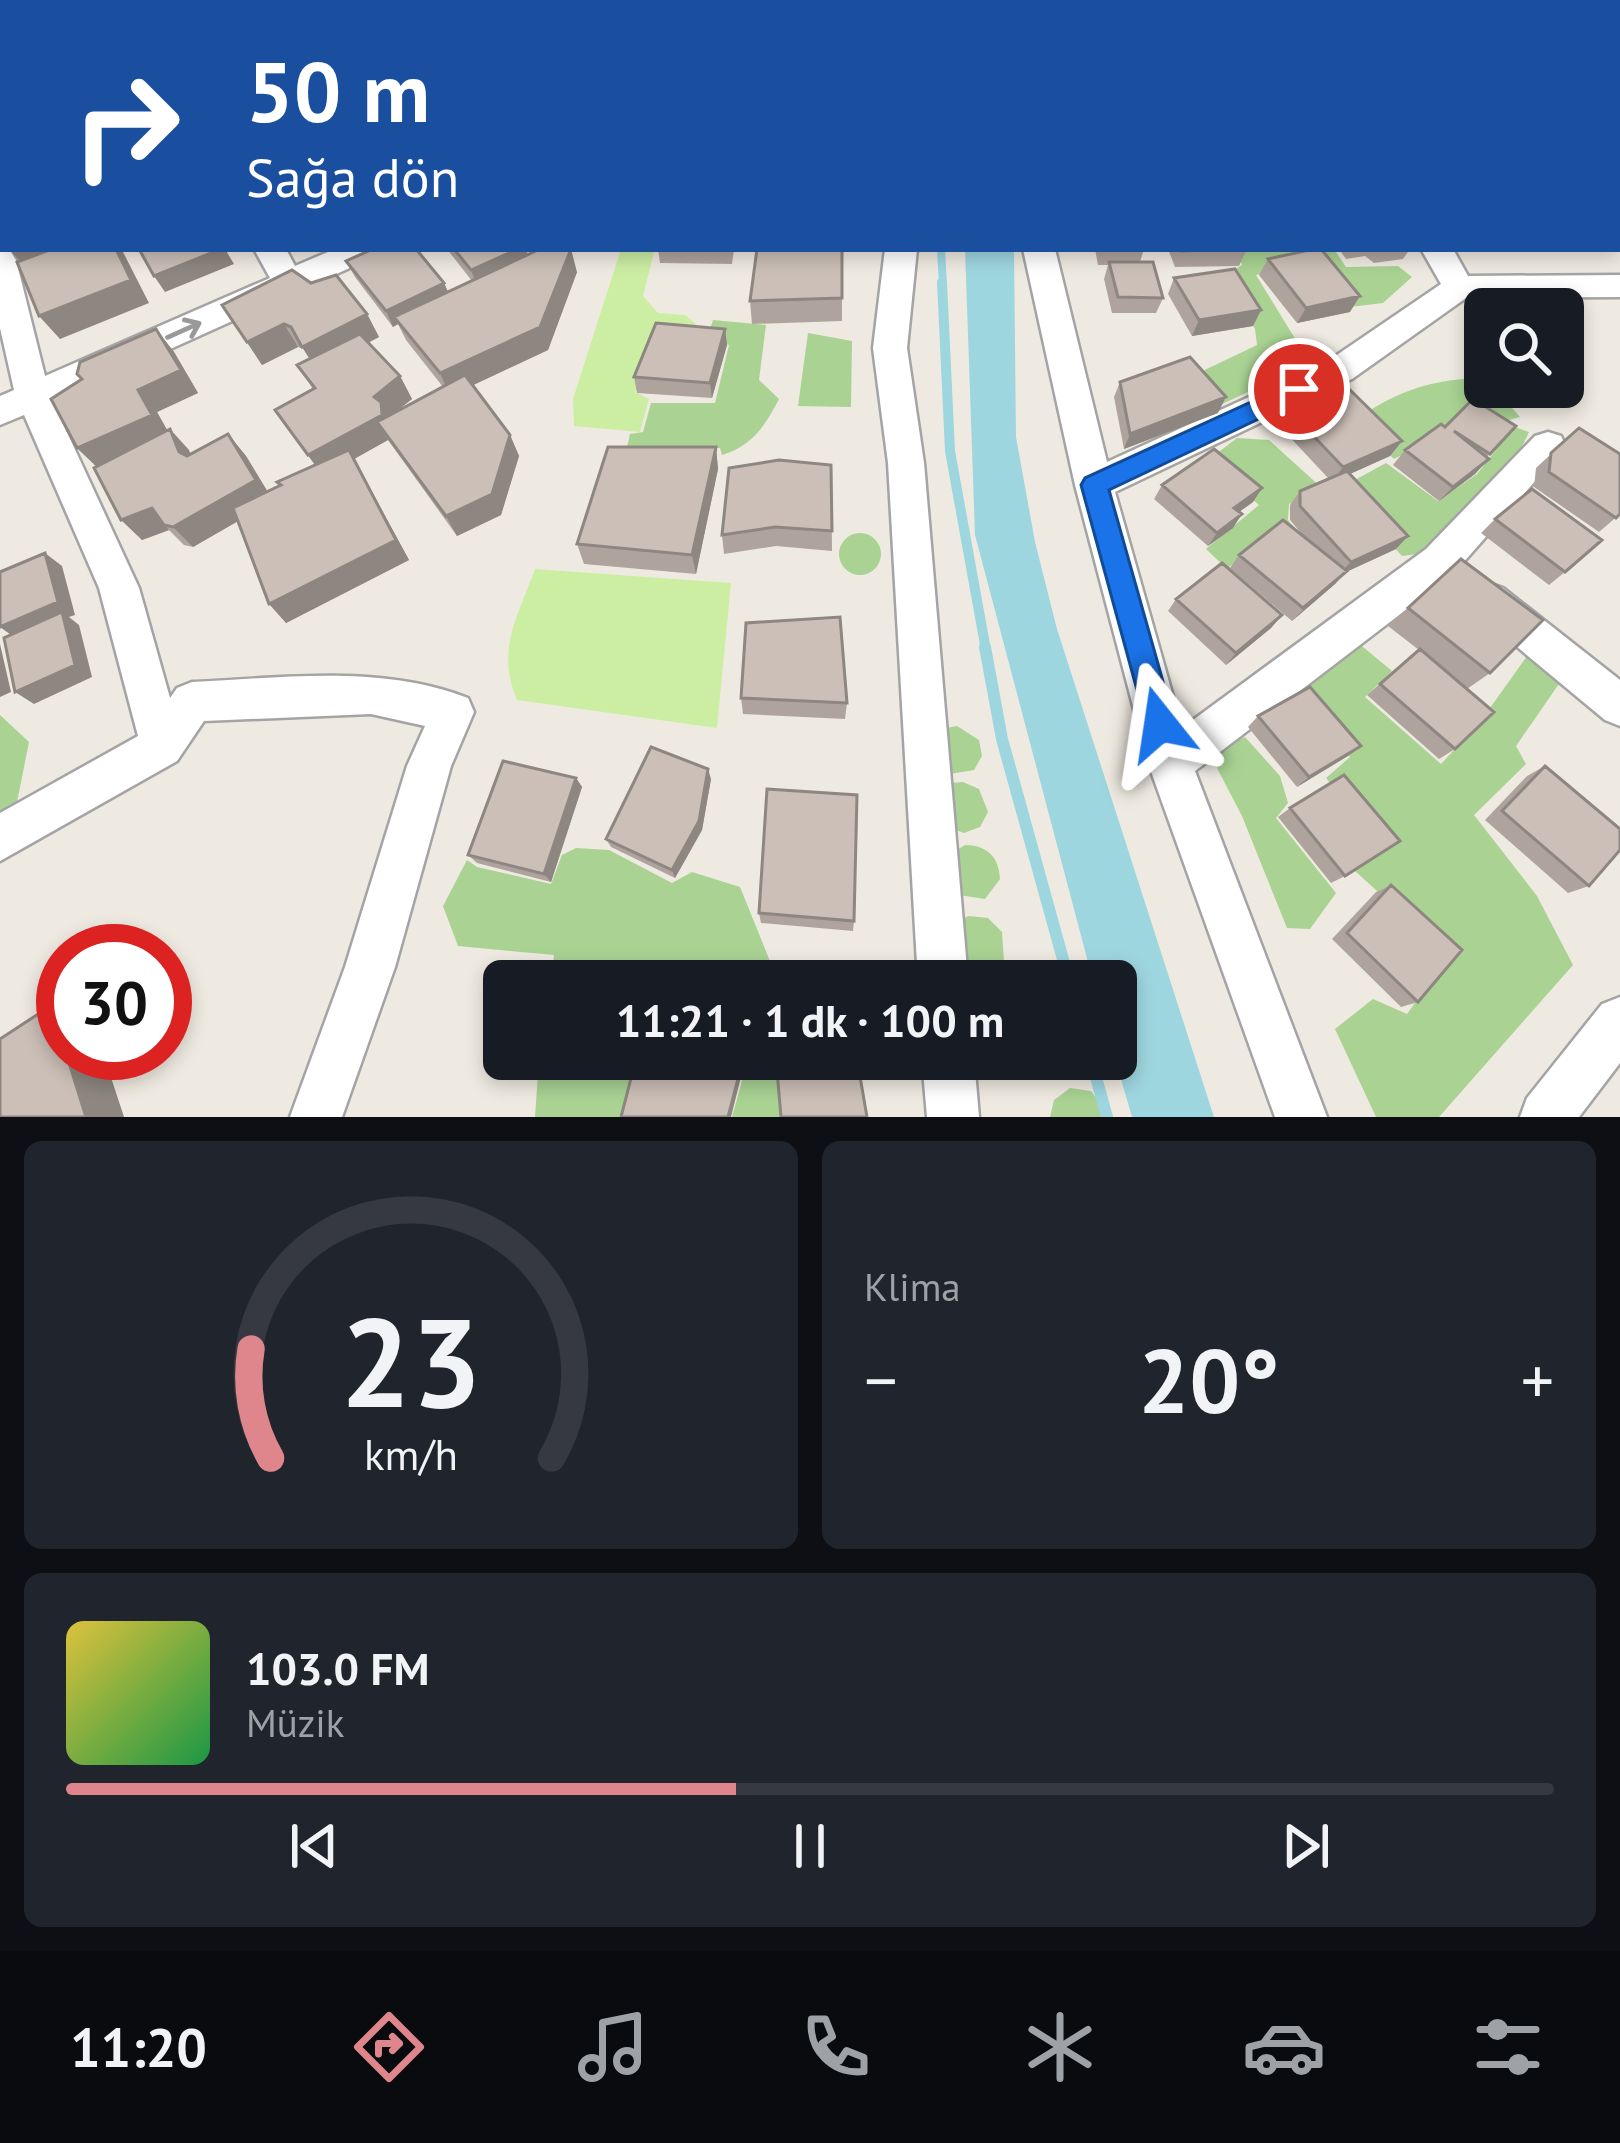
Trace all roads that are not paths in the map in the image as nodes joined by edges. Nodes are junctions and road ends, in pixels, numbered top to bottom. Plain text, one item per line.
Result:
1 (272, 252) edge
2 (356, 252) edge
3 (901, 252) edge
4 (1040, 252) edge
5 (1439, 252) edge
6 (0, 260) edge
7 (289, 284) junction
8 (1620, 286) edge
9 (1459, 287) junction
10 (17, 403) edge
11 (1548, 446) dead end
12 (1094, 485) junction
13 (1441, 561) junction
14 (1620, 706) edge
15 (162, 746) junction
16 (1170, 764) junction
17 (0, 838) edge
18 (942, 960) edge
19 (1620, 1022) edge
20 (949, 1080) edge
21 (1300, 1115) edge
22 (316, 1117) edge
23 (952, 1117) edge
24 (1546, 1117) edge

1 - 7 street
2 - 7 street
3 - 18 street
4 - 12 street
5 - 9 street
6 - 10 street
10 -> 7 street
8 - 9 street
9 - 12 street
10 - 15 street
11 - 13 street
12 - 16 street
13 - 14 street
13 - 16 street
15 - 17 street
15 - 22 street
16 - 21 street
19 - 24 street
20 - 23 street

